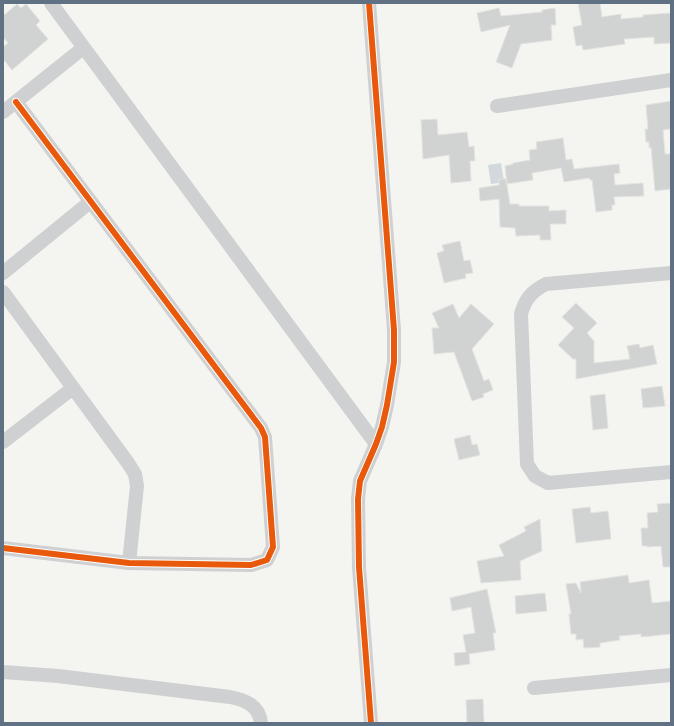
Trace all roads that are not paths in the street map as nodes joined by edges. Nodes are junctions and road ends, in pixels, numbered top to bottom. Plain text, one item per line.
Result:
1 (51, 3) edge
2 (369, 3) edge
3 (83, 48) junction
4 (671, 80) edge
5 (16, 102) junction
6 (497, 106) dead end
7 (3, 112) edge
8 (90, 202) junction
9 (3, 273) edge
10 (671, 273) edge
11 (3, 292) edge
12 (73, 388) junction
13 (3, 442) edge
14 (376, 444) junction
15 (671, 472) edge
16 (3, 548) edge
17 (129, 563) junction
18 (3, 672) edge
19 (671, 675) edge
20 (534, 688) dead end
21 (261, 723) edge
22 (371, 723) edge

1 - 3 street
2 - 14 street
3 - 5 street
3 - 14 street
4 - 6 street
5 - 7 street
5 - 8 street
8 - 9 street
8 - 17 street
10 - 15 street
11 - 12 street
12 - 13 street
12 - 17 street
14 - 22 street
16 - 17 street
18 - 21 street
19 - 20 street

